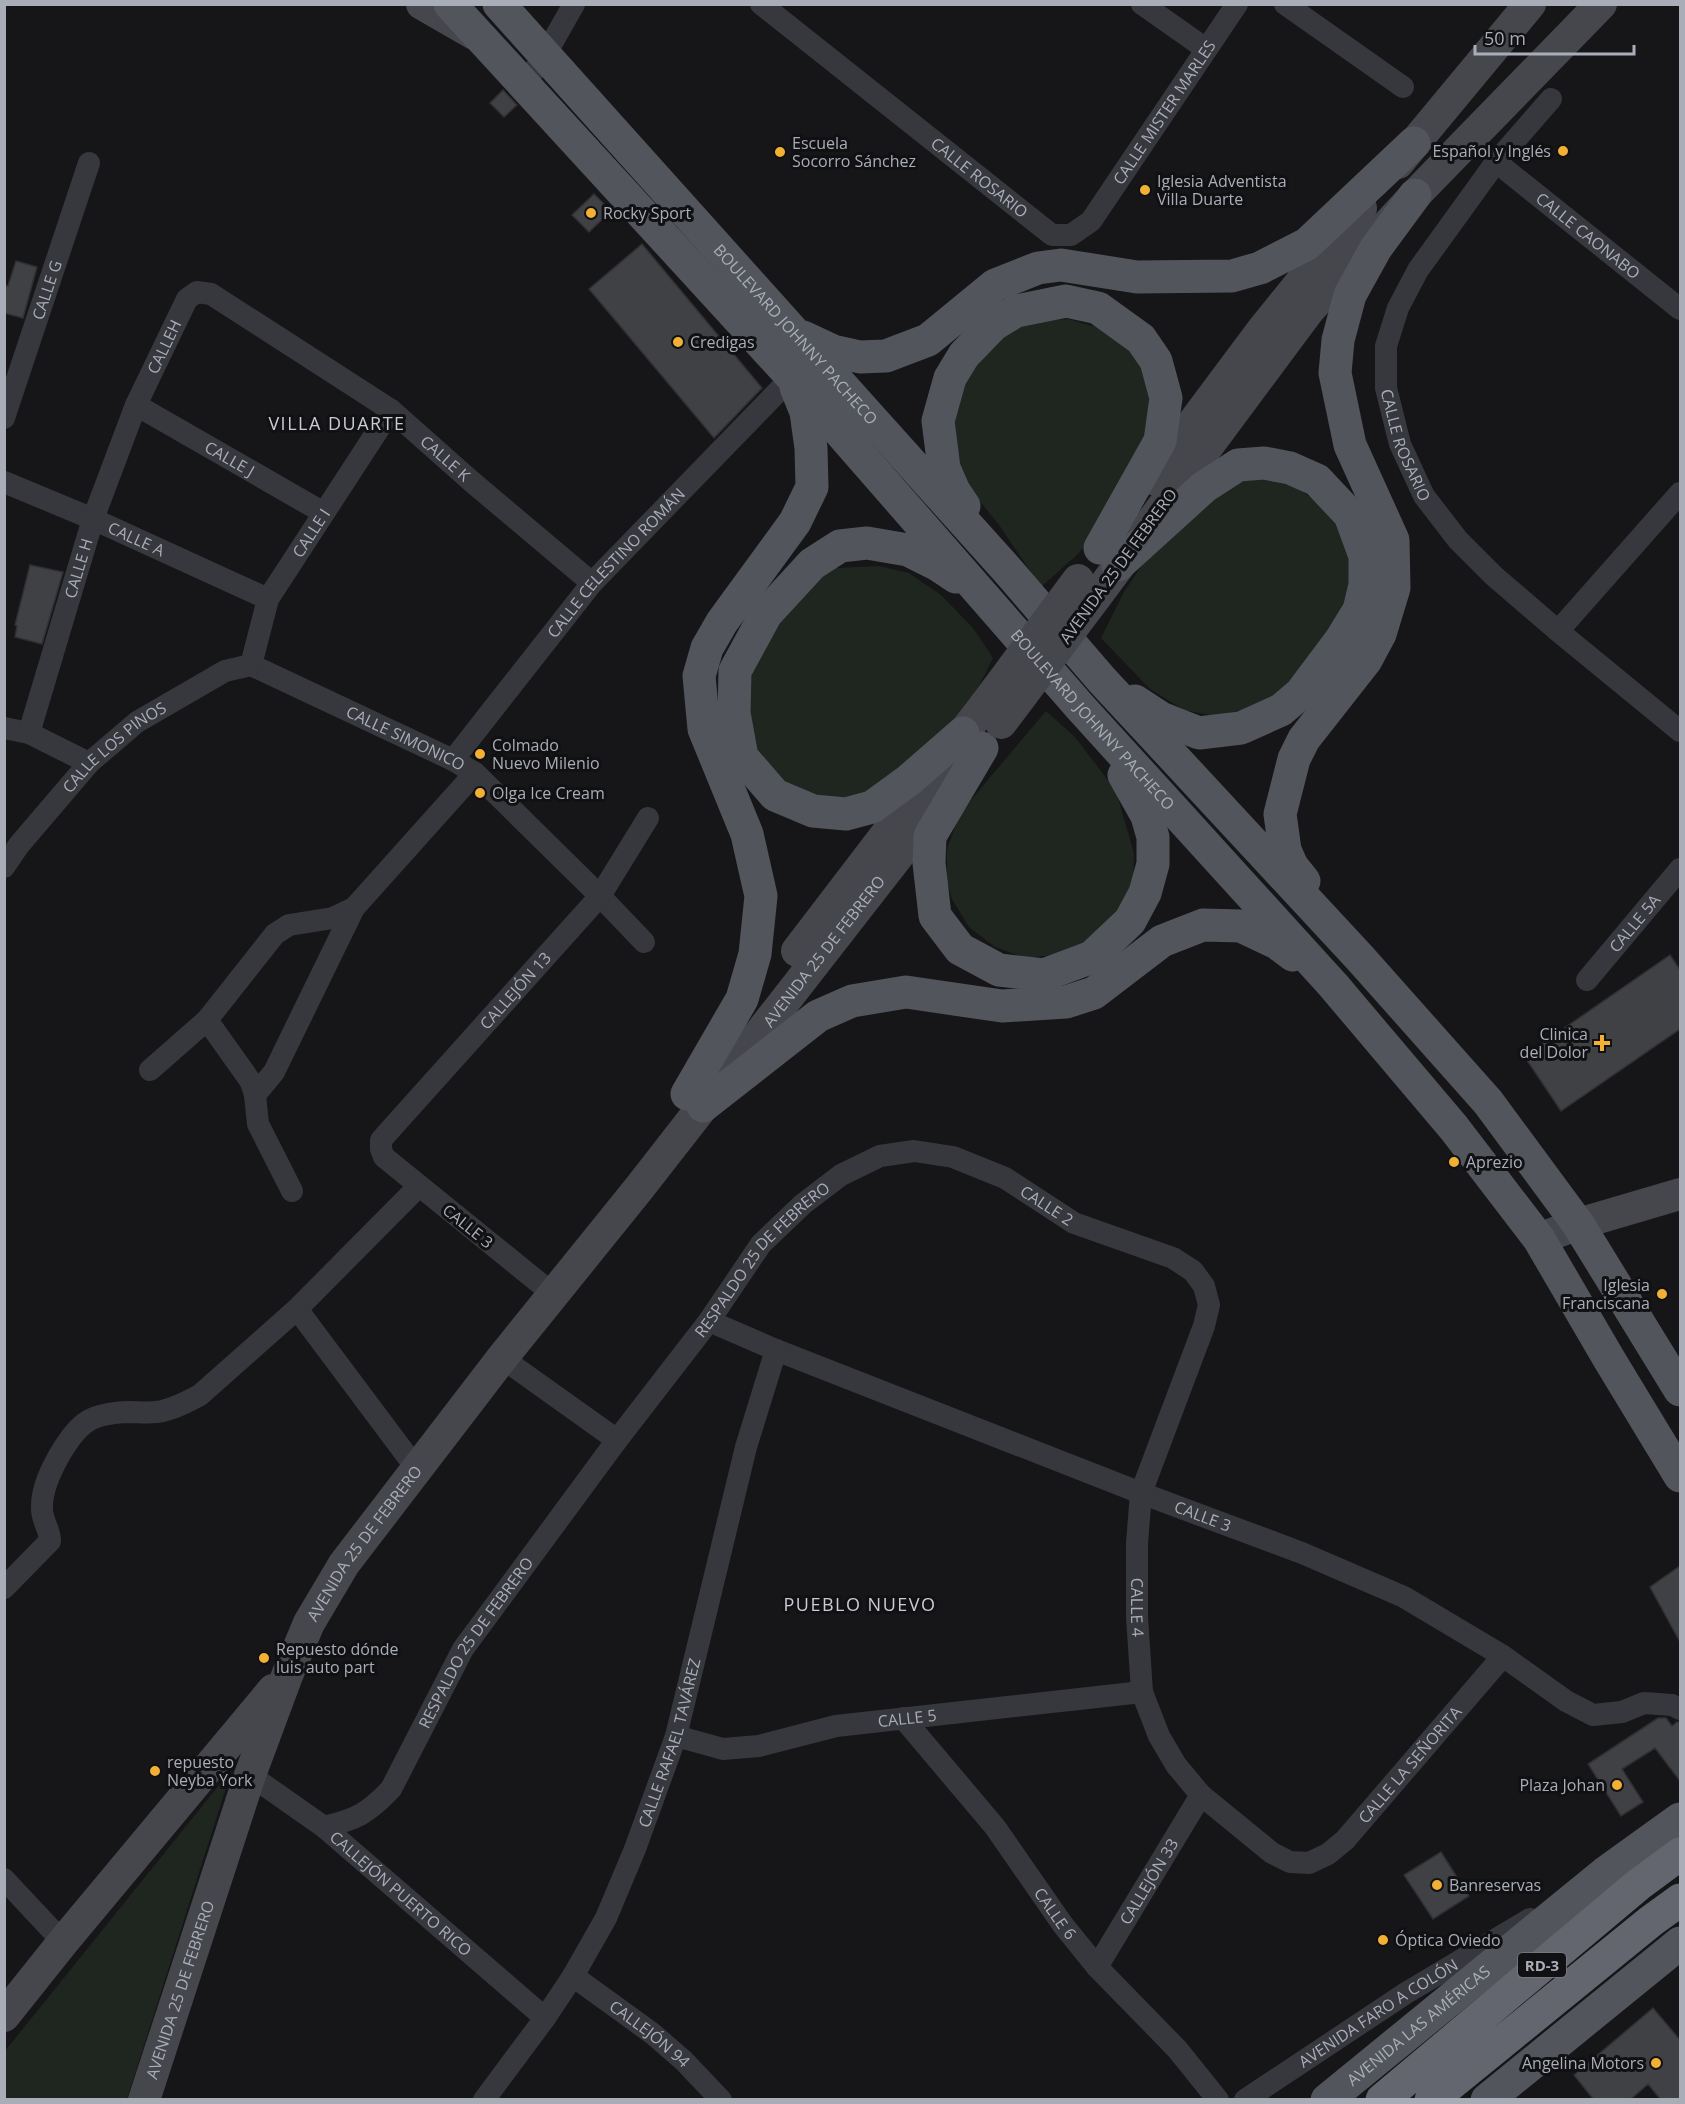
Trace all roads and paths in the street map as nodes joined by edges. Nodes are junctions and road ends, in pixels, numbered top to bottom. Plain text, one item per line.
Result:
1 (422, 4) edge
2 (450, 4) edge
3 (498, 4) edge
4 (574, 4) edge
5 (761, 4) edge
6 (1142, 4) edge
7 (1237, 4) edge
8 (1285, 4) edge
9 (1530, 4) edge
10 (1601, 4) edge
11 (481, 38) junction
12 (1206, 49) junction
13 (544, 57) junction
14 (524, 84) junction
15 (1403, 87) dead end
16 (1551, 99) dead end
17 (1414, 143) junction
18 (1496, 162) junction
19 (89, 163) dead end
20 (1415, 195) junction
21 (1091, 221) joint
22 (197, 292) joint
23 (1680, 309) edge
24 (789, 328) junction
25 (792, 377) junction
26 (136, 405) junction
27 (391, 410) junction
28 (4, 418) edge
29 (4, 482) edge
30 (1680, 493) edge
31 (324, 513) junction
32 (93, 519) junction
33 (1109, 556) junction
34 (1008, 572) junction
35 (592, 583) junction
36 (984, 596) junction
37 (268, 599) junction
38 (1558, 631) junction
39 (251, 665) junction
40 (1102, 680) junction
41 (1081, 708) junction
42 (983, 727) junction
43 (4, 729) edge
44 (1680, 731) edge
45 (29, 733) junction
46 (453, 760) junction
47 (89, 763) junction
48 (475, 773) junction
49 (648, 818) dead end
50 (4, 867) edge
51 (1680, 868) edge
52 (600, 896) junction
53 (354, 908) junction
54 (644, 942) dead end
55 (1360, 958) junction
56 (1587, 980) dead end
57 (1333, 986) junction
58 (207, 1020) junction
59 (150, 1070) dead end
60 (255, 1095) junction
61 (695, 1100) junction
62 (384, 1156) joint
63 (880, 1156) joint
64 (419, 1186) junction
65 (292, 1191) dead end
66 (1680, 1194) edge
67 (1578, 1224) junction
68 (1539, 1239) junction
69 (1204, 1286) joint
70 (553, 1294) junction
71 (297, 1309) junction
72 (709, 1321) junction
73 (776, 1350) junction
74 (502, 1358) junction
75 (1680, 1390) edge
76 (617, 1440) junction
77 (416, 1468) junction
78 (1680, 1476) edge
79 (1141, 1493) junction
80 (4, 1588) edge
81 (1503, 1656) junction
82 (288, 1673) junction
83 (1142, 1692) junction
84 (1680, 1709) edge
85 (903, 1718) junction
86 (676, 1736) junction
87 (250, 1775) junction
88 (1201, 1795) junction
89 (1680, 1819) edge
90 (324, 1827) junction
91 (1680, 1854) edge
92 (1309, 1863) joint
93 (1680, 1870) edge
94 (1605, 1873) junction
95 (4, 1880) edge
96 (1680, 1900) edge
97 (63, 1942) junction
98 (1680, 1943) edge
99 (1097, 1967) junction
100 (573, 1976) junction
101 (4, 2016) edge
102 (545, 2018) junction
103 (1407, 2093) edge
104 (1492, 2098) edge
105 (144, 2100) edge
106 (483, 2100) edge
107 (721, 2100) edge
108 (1218, 2100) edge
109 (1245, 2100) edge
110 (1327, 2100) edge

1 - 11 main road
2 - 11 main road, BOULEVARD JOHNNY PACHECO
3 - 13 main road, BOULEVARD JOHNNY PACHECO
4 - 13 street
5 - 21 street, CALLE ROSARIO
6 - 12 street
7 - 12 street, CALLE MISTER MARLES
8 - 15 street
9 - 17 main road, AVENIDA 25 DE FEBRERO
10 - 20 main road, AVENIDA 25 DE FEBRERO
11 - 14 main road, BOULEVARD JOHNNY PACHECO
12 - 21 street, CALLE MISTER MARLES
13 - 14 street
13 - 24 main road, BOULEVARD JOHNNY PACHECO
14 - 25 main road, BOULEVARD JOHNNY PACHECO
16 - 18 street, CALLE ROSARIO
17 - 24 main road
17 - 33 main road, AVENIDA 25 DE FEBRERO
18 - 23 street, CALLE CAONABO
18 - 38 street, CALLE ROSARIO
19 - 28 street, CALLE G
20 - 33 main road, AVENIDA 25 DE FEBRERO
20 - 55 main road
22 - 26 street, CALLEH
22 - 27 street, CALLE K
24 - 34 main road, BOULEVARD JOHNNY PACHECO
25 - 35 street, CALLE CELESTINO ROMÁN
25 - 36 main road, BOULEVARD JOHNNY PACHECO
25 - 61 main road
26 - 31 street, CALLE J
26 - 32 street, CALLE H
27 - 31 street, CALLE I
27 - 35 street, CALLE K
29 - 32 street, CALLE A
30 - 38 street
31 - 37 street, CALLE I
32 - 37 street, CALLE A
32 - 45 street, CALLE H
33 - 34 main road
33 - 40 main road
33 - 42 main road, AVENIDA 25 DE FEBRERO, bridge
34 - 40 main road, BOULEVARD JOHNNY PACHECO
35 - 46 street, CALLE CELESTINO ROMÁN
36 - 41 main road, BOULEVARD JOHNNY PACHECO
36 - 42 main road
37 - 39 street, CALLE I
38 - 44 street, CALLE ROSARIO
39 - 46 street, CALLE SIMONICO
39 - 47 street, CALLE LOS PINOS
40 - 55 main road, BOULEVARD JOHNNY PACHECO
41 - 42 main road
41 - 57 main road, BOULEVARD JOHNNY PACHECO
42 - 61 main road, AVENIDA 25 DE FEBRERO
43 - 45 street
45 - 47 street
46 - 48 street, CALLE SIMONICO
47 - 50 street, CALLE LOS PINOS
48 - 52 street, CALLE SIMONICO
48 - 53 street
49 - 52 street, CALLEJÓN 13
51 - 56 street, CALLE 5A
52 - 54 street, CALLE SIMONICO
52 - 62 street, CALLEJÓN 13
53 - 58 street
53 - 60 street
55 - 67 main road, BOULEVARD JOHNNY PACHECO
57 - 61 main road
57 - 68 main road, BOULEVARD JOHNNY PACHECO
58 - 59 street
58 - 60 street
60 - 65 street
61 - 70 main road, AVENIDA 25 DE FEBRERO
62 - 64 street, CALLE 3
63 - 69 street, CALLE 2
63 - 72 street, RESPALDO 25 DE FEBRERO
64 - 70 street, CALLE 3
64 - 71 street
66 - 67 main road
67 - 68 main road
67 - 75 main road, BOULEVARD JOHNNY PACHECO
68 - 78 main road, BOULEVARD JOHNNY PACHECO
69 - 79 street, CALLE 4
70 - 74 main road, AVENIDA 25 DE FEBRERO
71 - 77 street
71 - 80 street
72 - 73 street, CALLE 3
72 - 76 street, RESPALDO 25 DE FEBRERO
73 - 79 street, CALLE 3
73 - 86 street, CALLE RAFAEL TAVÁREZ
74 - 76 street
74 - 77 main road, AVENIDA 25 DE FEBRERO
76 - 90 street, RESPALDO 25 DE FEBRERO
77 - 82 main road, AVENIDA 25 DE FEBRERO
79 - 81 street, CALLE 3
79 - 83 street, CALLE 4
81 - 84 street, CALLE 3
81 - 92 street, CALLE LA SEÑORITA
82 - 87 main road, AVENIDA 25 DE FEBRERO
82 - 97 main road
83 - 85 street, CALLE 5
83 - 88 street, CALLE 4
85 - 86 street, CALLE 5
85 - 99 street, CALLE 6
86 - 100 street, CALLE RAFAEL TAVÁREZ
87 - 90 street, CALLEJÓN PUERTO RICO
87 - 105 main road, AVENIDA 25 DE FEBRERO
88 - 92 street, CALLE 4
88 - 99 street, CALLEJÓN 33
89 - 94 main road, AVENIDA LAS AMÉRICAS
90 - 102 street, CALLEJÓN PUERTO RICO
91 - 103 highway, RD-3
93 - 103 highway, RD-3
94 - 109 street, AVENIDA FARO A COLÓN
94 - 110 main road, AVENIDA LAS AMÉRICAS
95 - 97 street
96 - 103 highway, RD-3
97 - 101 main road
98 - 104 main road
99 - 108 street, CALLE 6
100 - 102 street, CALLE RAFAEL TAVÁREZ
100 - 107 street, CALLEJÓN 94
102 - 106 street, CALLE RAFAEL TAVÁREZ

